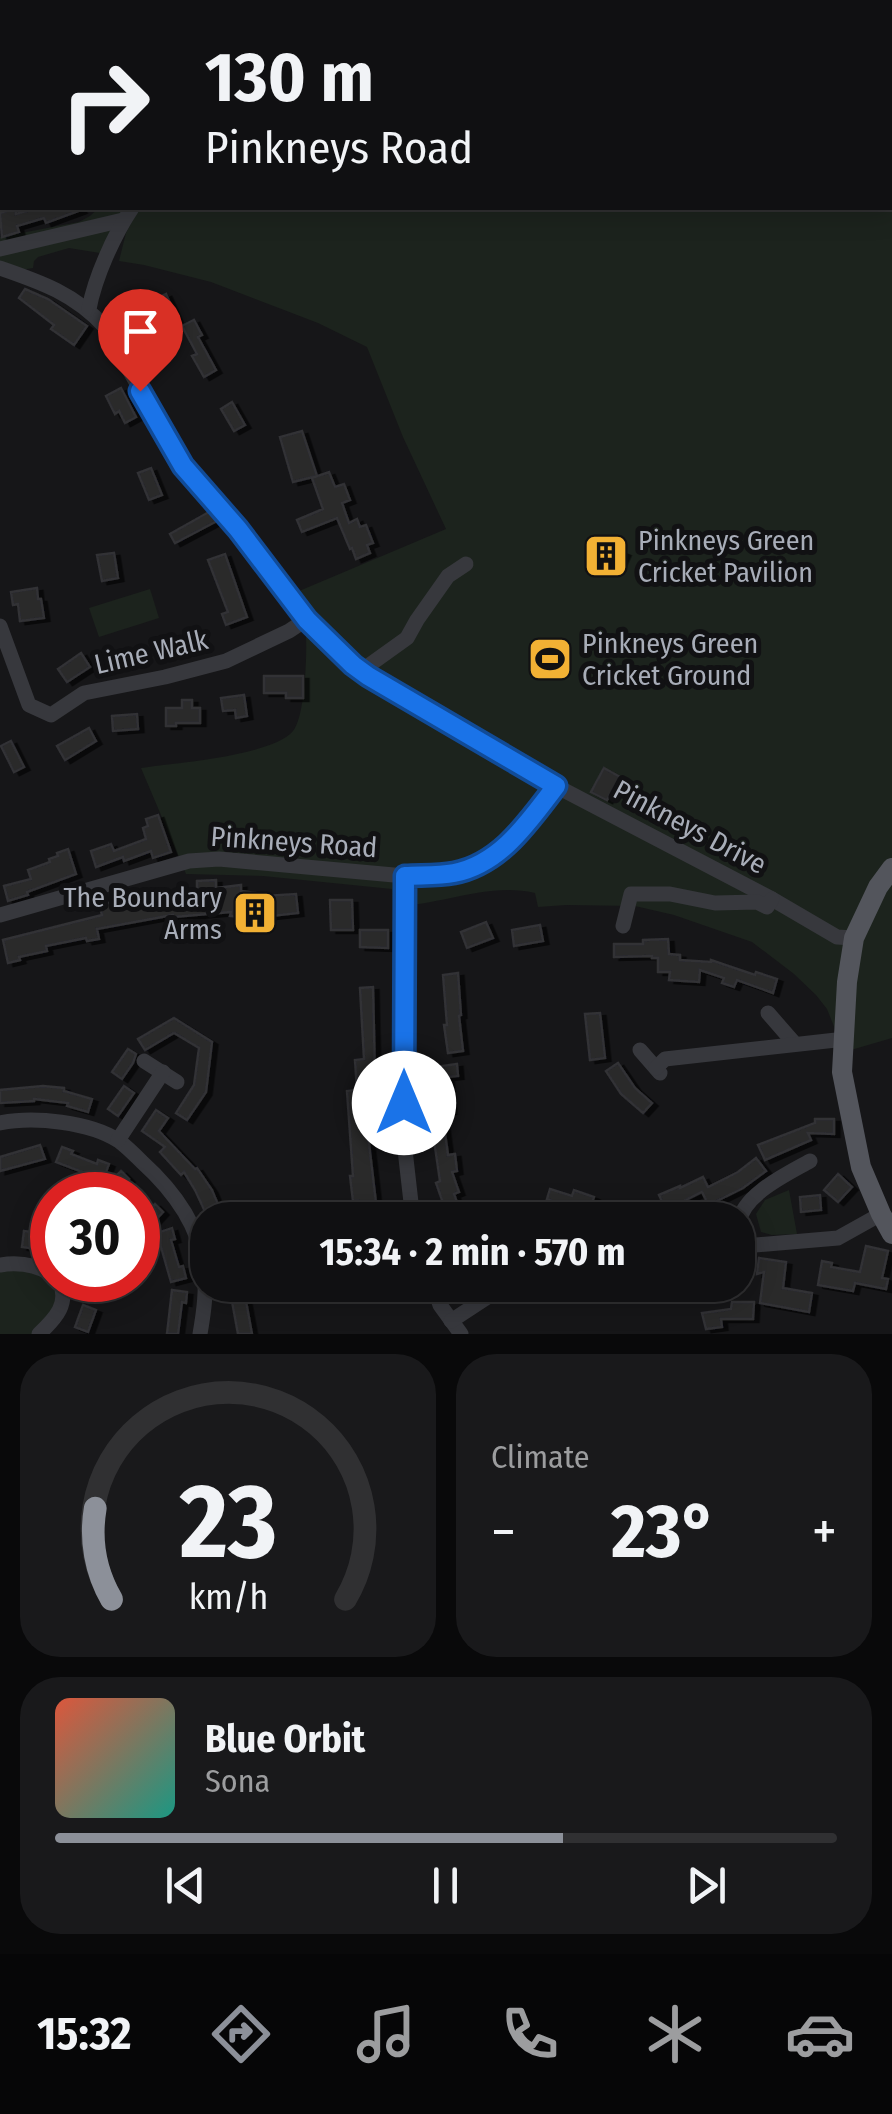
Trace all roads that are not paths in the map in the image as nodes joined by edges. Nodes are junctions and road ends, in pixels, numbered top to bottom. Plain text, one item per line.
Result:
1 (128, 214) edge
2 (20, 243) junction
3 (0, 249) edge
4 (0, 268) edge
5 (28, 277) junction
6 (89, 309) junction
7 (466, 564) dead end
8 (307, 620) junction
9 (0, 626) edge
10 (361, 671) junction
11 (556, 786) junction
12 (892, 868) edge
13 (405, 876) junction
14 (772, 898) junction
15 (0, 915) edge
16 (623, 926) dead end
17 (854, 938) junction
18 (768, 1013) dead end
19 (845, 1039) junction
20 (795, 1044) junction
21 (640, 1050) dead end
22 (144, 1061) dead end
23 (163, 1072) junction
24 (177, 1082) dead end
25 (0, 1123) edge
26 (118, 1140) junction
27 (811, 1160) dead end
28 (412, 1202) edge
29 (880, 1214) junction
30 (892, 1234) edge
31 (0, 1265) edge
32 (30, 1265) edge
33 (63, 1302) edge
34 (439, 1302) edge
35 (486, 1302) edge
36 (456, 1328) edge
37 (38, 1334) edge
38 (200, 1334) edge

1 - 2 street
1 - 6 street
2 - 3 street
2 - 5 street
4 - 5 street, Pinkneys Drive
5 - 6 street, Pinkneys Drive
6 - 8 street, Pinkneys Drive
7 - 10 street
8 - 9 street, Lime Walk
8 - 10 street, Pinkneys Drive
10 - 11 street, Pinkneys Drive
11 - 13 street, Pinkneys Road
11 - 14 street, Pinkneys Drive
12 - 17 main road
13 - 15 street, Pinkneys Road
13 - 28 street
14 - 16 street
14 - 17 street, Pinkneys Drive
17 - 19 main road
18 - 20 street
19 - 20 street
19 - 29 main road
20 - 21 street
22 - 23 street
23 - 24 street
23 - 26 street
25 - 26 street
26 - 38 street
27 - 29 street
29 - 30 main road
31 - 32 street
33 - 37 street
34 - 36 street
35 - 36 street

